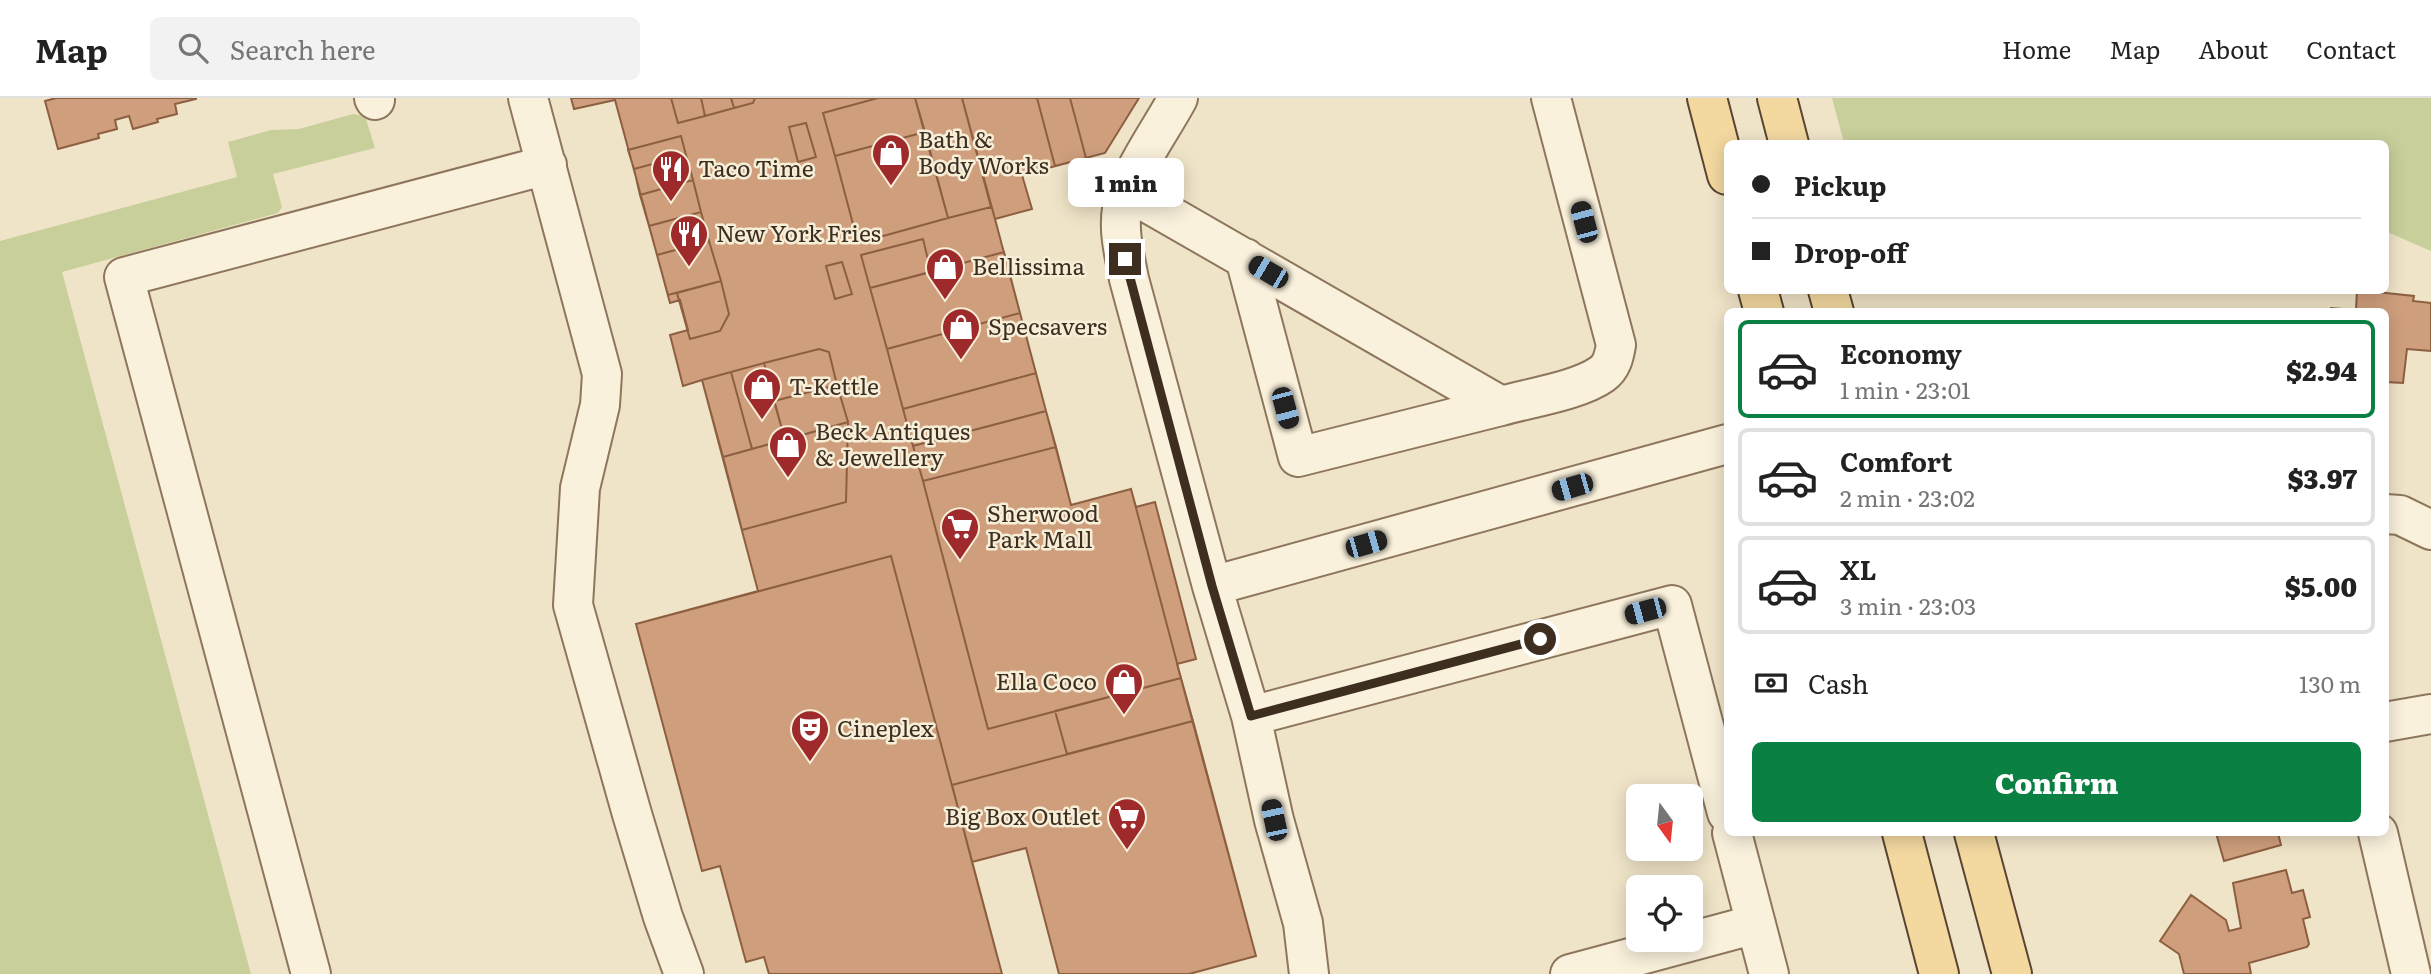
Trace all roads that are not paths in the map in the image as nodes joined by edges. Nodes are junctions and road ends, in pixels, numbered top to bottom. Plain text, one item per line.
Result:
1 (528, 98) edge
2 (1178, 98) edge
3 (1551, 98) edge
4 (1707, 98) edge
5 (1777, 98) edge
6 (1788, 140) edge
7 (1724, 163) edge
8 (547, 165) junction
9 (1127, 191) junction
10 (1245, 258) junction
11 (1501, 406) junction
12 (1724, 445) edge
13 (2389, 514) edge
14 (2431, 530) edge
15 (1212, 586) junction
16 (2431, 713) edge
17 (1251, 716) junction
18 (2389, 721) edge
19 (1724, 802) edge
20 (1733, 836) edge
21 (1903, 836) edge
22 (1975, 836) edge
23 (2379, 836) edge
24 (1756, 923) junction
25 (311, 974) edge
26 (684, 974) edge
27 (1308, 974) edge
28 (1570, 974) edge
29 (1769, 974) edge
30 (1939, 974) edge
31 (2012, 974) edge
32 (2411, 974) edge

1 - 8 street
2 - 9 street
3 - 11 street
4 - 7 main road
5 - 6 main road
8 - 25 street
8 - 26 street
9 - 10 street
9 - 15 street
10 - 11 street
10 - 11 street
12 - 15 street
13 - 14 street
15 - 17 street
16 - 18 street
17 - 19 street
17 - 27 street
20 - 24 street
21 - 30 main road
22 - 31 main road
23 - 32 street
24 - 28 street
24 - 29 street

